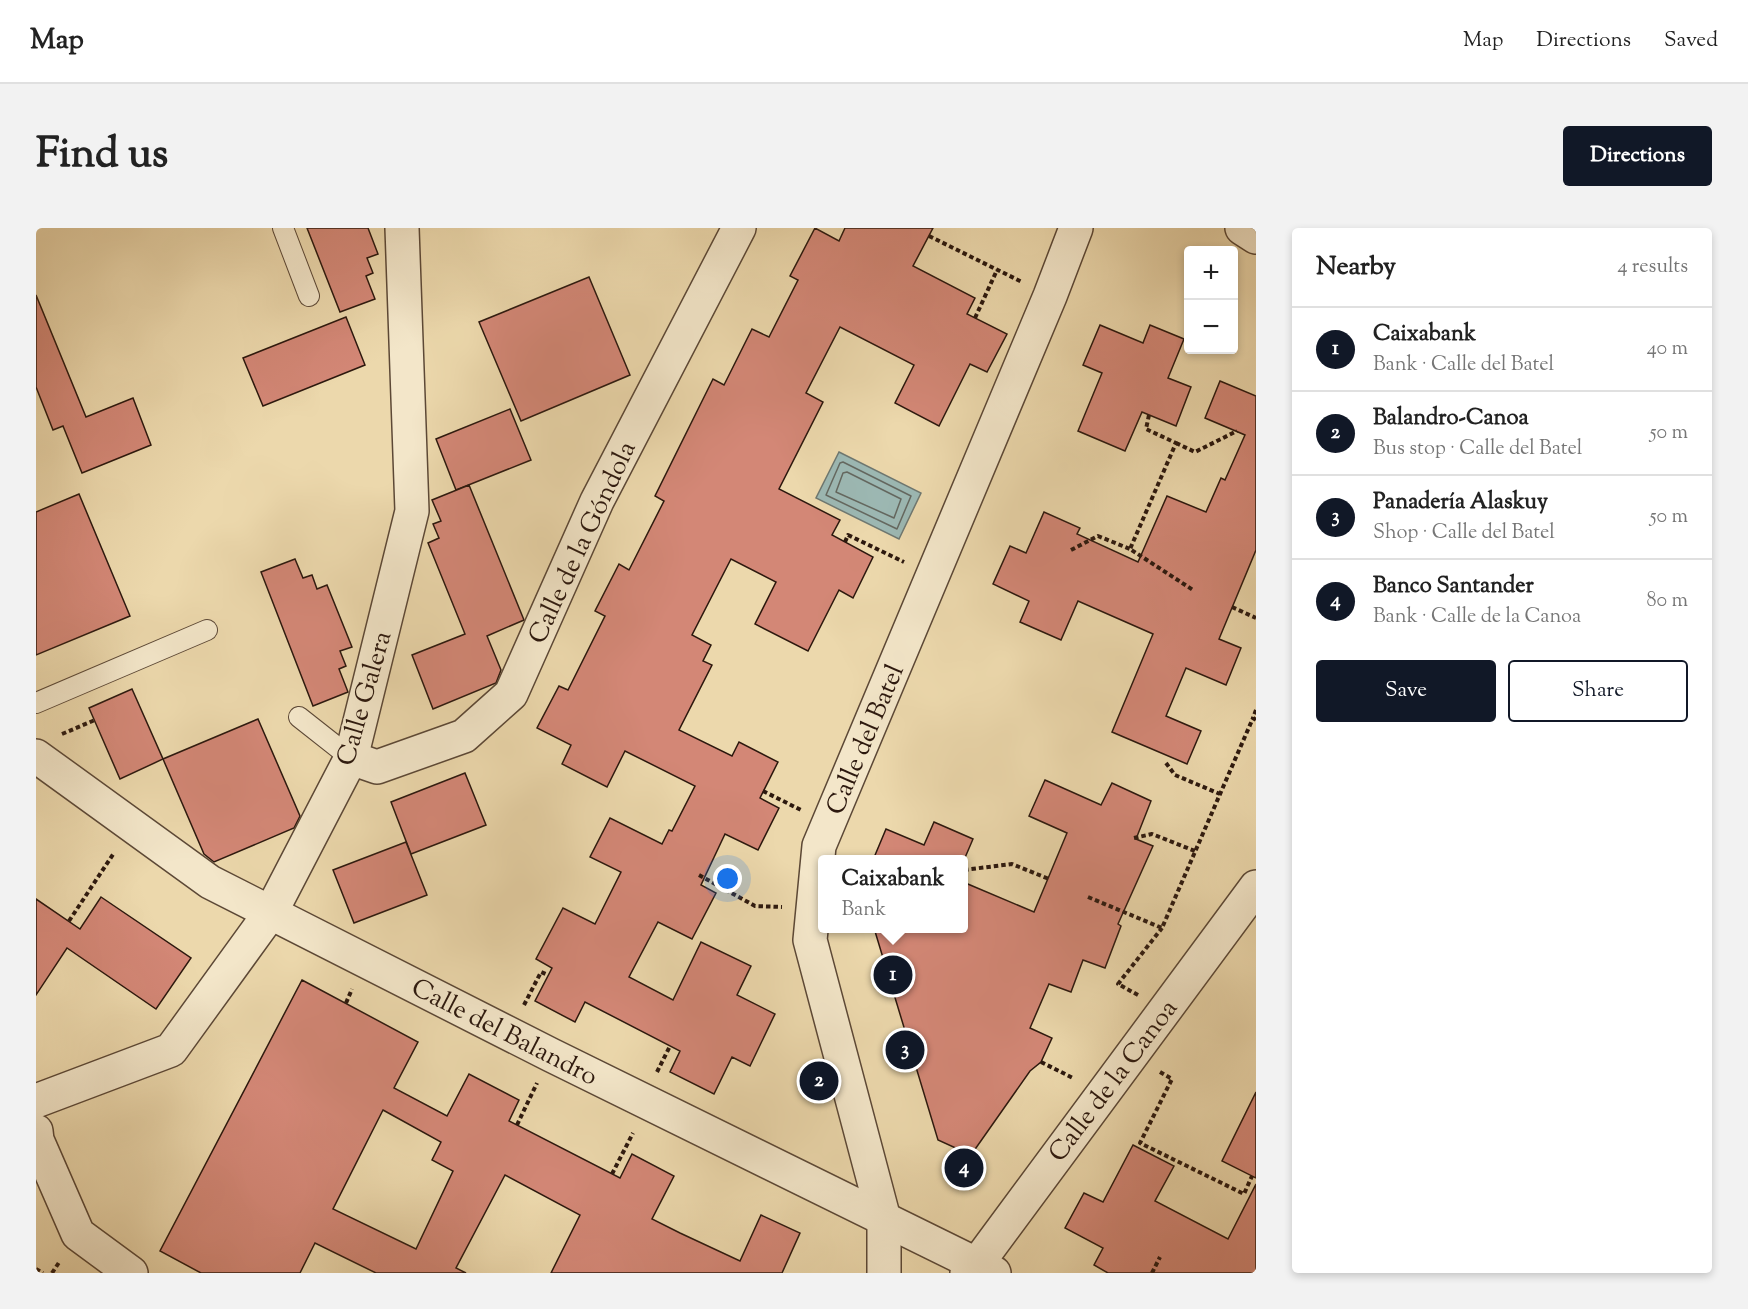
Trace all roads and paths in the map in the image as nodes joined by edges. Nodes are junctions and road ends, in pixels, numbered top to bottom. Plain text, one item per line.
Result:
1 (283, 228) edge
2 (402, 228) edge
3 (739, 228) edge
4 (1076, 228) edge
5 (1242, 228) edge
6 (929, 236) dead end
7 (1256, 237) edge
8 (997, 270) junction
9 (309, 296) dead end
10 (1050, 296) junction
11 (975, 318) dead end
12 (1149, 415) dead end
13 (1237, 431) dead end
14 (1176, 443) junction
15 (845, 542) dead end
16 (1130, 549) junction
17 (1071, 550) dead end
18 (932, 576) junction
19 (1193, 590) dead end
20 (1232, 606) dead end
21 (1256, 618) edge
22 (207, 630) dead end
23 (36, 703) edge
24 (1256, 710) edge
25 (299, 717) dead end
26 (1254, 719) edge
27 (95, 720) dead end
28 (46, 746) edge
29 (351, 758) junction
30 (1166, 763) dead end
31 (763, 791) dead end
32 (1220, 795) junction
33 (132, 824) junction
34 (828, 825) junction
35 (1134, 838) dead end
36 (1196, 851) junction
37 (818, 855) edge
38 (818, 856) edge
39 (968, 869) edge
40 (699, 875) dead end
41 (1049, 879) dead end
42 (1256, 887) edge
43 (1088, 897) dead end
44 (813, 908) junction
45 (271, 912) junction
46 (69, 921) dead end
47 (1162, 928) junction
48 (548, 975) dead end
49 (1165, 1010) junction
50 (509, 1034) junction
51 (551, 1055) junction
52 (1130, 1056) junction
53 (36, 1101) edge
54 (649, 1103) junction
55 (517, 1125) dead end
56 (36, 1131) edge
57 (612, 1174) dead end
58 (1252, 1176) dead end
59 (884, 1219) junction
60 (1160, 1257) dead end
61 (36, 1269) edge
62 (979, 1270) edge
63 (43, 1273) edge
64 (131, 1273) edge
65 (884, 1273) edge
66 (1152, 1273) edge

1 - 9 lane
2 - 29 street, Calle Galera
3 - 29 street, Calle de la Góndola
4 - 10 street, Calle del Batel
5 - 7 street
6 - 8 path
8 - 10 path
8 - 11 path
10 - 18 street, Calle del Batel
12 - 14 path
13 - 14 path
14 - 16 path
15 - 18 path
16 - 17 path
16 - 19 path
18 - 34 street, Calle del Batel
20 - 21 path
22 - 23 lane
24 - 26 path
25 - 29 lane
26 - 32 path
27 - 28 path
28 - 33 street, Calle del Balandro
29 - 45 street, Calle Galera
30 - 32 path
31 - 34 path
32 - 36 path
33 - 45 street, Calle del Balandro
33 - 46 path
34 - 37 street, Calle del Batel
35 - 36 path
36 - 47 path
38 - 44 street, Calle del Batel
39 - 41 path
40 - 44 path
42 - 49 street, Calle de la Canoa
43 - 47 path
44 - 59 street, Calle del Batel
45 - 50 street, Calle del Balandro
45 - 53 street, Calle Galera
47 - 49 path
48 - 50 path
49 - 52 street, Calle de la Canoa
50 - 51 street, Calle del Balandro
51 - 54 street, Calle del Balandro
51 - 55 path
52 - 58 path
52 - 62 street, Calle de la Canoa
54 - 57 path
54 - 59 street, Calle del Balandro
56 - 64 street
59 - 62 street, Calle del Balandro
59 - 65 street, Calle del Batel
60 - 66 path
61 - 63 path

